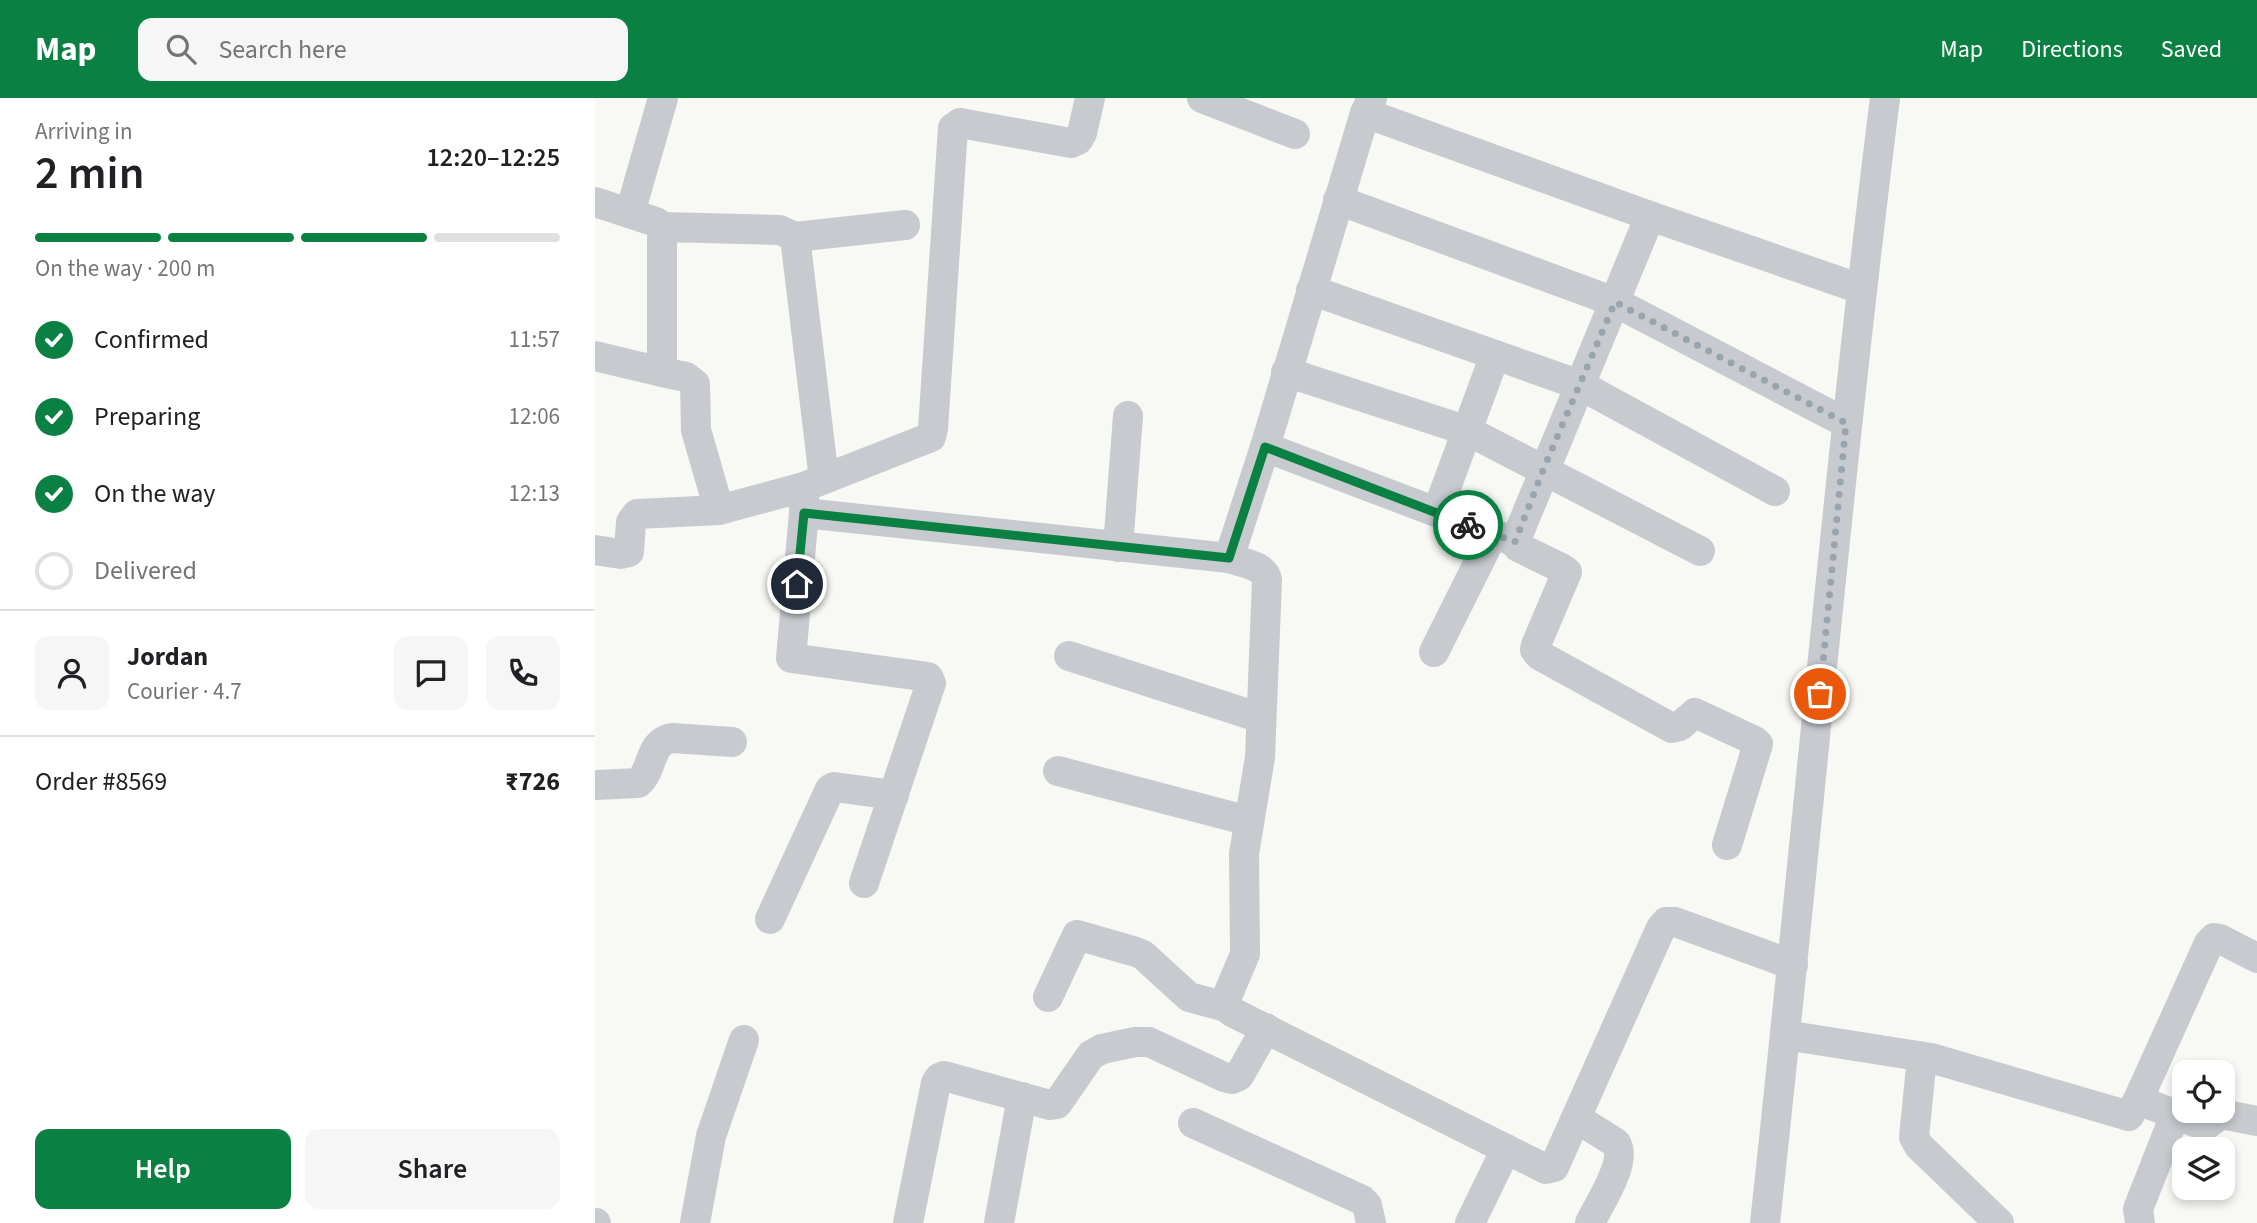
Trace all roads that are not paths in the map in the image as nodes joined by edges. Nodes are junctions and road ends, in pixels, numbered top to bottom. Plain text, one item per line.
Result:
1 (663, 98) edge
2 (1090, 98) edge
3 (1202, 98) edge
4 (1885, 98) edge
5 (1368, 106) edge
6 (1295, 134) dead end
7 (1338, 200) junction
8 (595, 202) edge
9 (630, 213) junction
10 (1650, 216) junction
11 (905, 225) dead end
12 (662, 227) junction
13 (795, 237) junction
14 (1861, 289) junction
15 (1311, 290) junction
16 (1615, 302) junction
17 (1495, 355) junction
18 (595, 356) edge
19 (663, 372) junction
20 (1286, 372) junction
21 (1580, 386) junction
22 (1128, 416) dead end
23 (1846, 423) junction
24 (1468, 431) junction
25 (1265, 447) junction
26 (1543, 470) junction
27 (1775, 491) dead end
28 (811, 493) junction
29 (719, 510) junction
30 (1437, 512) junction
31 (1504, 538) junction
32 (1118, 547) junction
33 (595, 551) edge
34 (1700, 551) dead end
35 (1229, 558) junction
36 (1434, 652) dead end
37 (1069, 656) dead end
38 (1261, 718) junction
39 (732, 742) dead end
40 (1058, 771) dead end
41 (595, 785) edge
42 (894, 795) junction
43 (1249, 821) junction
44 (1727, 845) dead end
45 (864, 883) dead end
46 (770, 919) dead end
47 (2257, 958) edge
48 (1793, 965) junction
49 (1048, 997) dead end
50 (1226, 1007) junction
51 (1266, 1028) junction
52 (1785, 1035) junction
53 (744, 1040) dead end
54 (1922, 1057) junction
55 (1022, 1097) junction
56 (2138, 1100) junction
57 (2172, 1114) edge
58 (2235, 1117) edge
59 (1576, 1118) junction
60 (2257, 1121) edge
61 (1193, 1123) dead end
62 (2172, 1123) edge
63 (1506, 1149) junction
64 (695, 1223) edge
65 (908, 1223) edge
66 (999, 1223) edge
67 (1371, 1223) edge
68 (1470, 1223) edge
69 (1590, 1223) edge
70 (1765, 1223) edge
71 (1999, 1223) edge
72 (2140, 1223) edge

1 - 9 street
2 - 28 street
3 - 6 street
4 - 14 street
5 - 7 street
5 - 10 street
7 - 15 street
7 - 16 street
8 - 9 street
9 - 12 street
10 - 14 street
10 - 16 street
11 - 13 street
12 - 13 street
12 - 19 street
13 - 28 street
14 - 23 street
15 - 17 street
15 - 20 street
16 - 21 street
16 - 23 street
17 - 21 street
17 - 24 street
18 - 19 street
19 - 29 street
20 - 24 street
20 - 25 street
21 - 26 street
21 - 27 street
22 - 32 street
23 - 48 street
24 - 26 street
24 - 30 street
25 - 30 street
25 - 35 street
26 - 31 street
26 - 34 street
28 - 29 street
28 - 32 street
28 - 42 street
29 - 33 street
30 - 31 street
31 - 36 street
31 - 44 street
32 - 35 street
35 - 38 street
37 - 38 street
38 - 43 street
39 - 41 street
40 - 43 street
42 - 45 street
42 - 46 street
43 - 50 street
47 - 56 street
48 - 52 street
48 - 59 street
49 - 50 street
50 - 51 street
51 - 55 street
51 - 63 street
52 - 54 street
52 - 70 street
53 - 64 street
54 - 56 street
54 - 71 street
55 - 65 street
55 - 66 street
56 - 57 street
58 - 60 street
59 - 63 street
59 - 69 street
61 - 67 street
62 - 72 street
63 - 68 street

